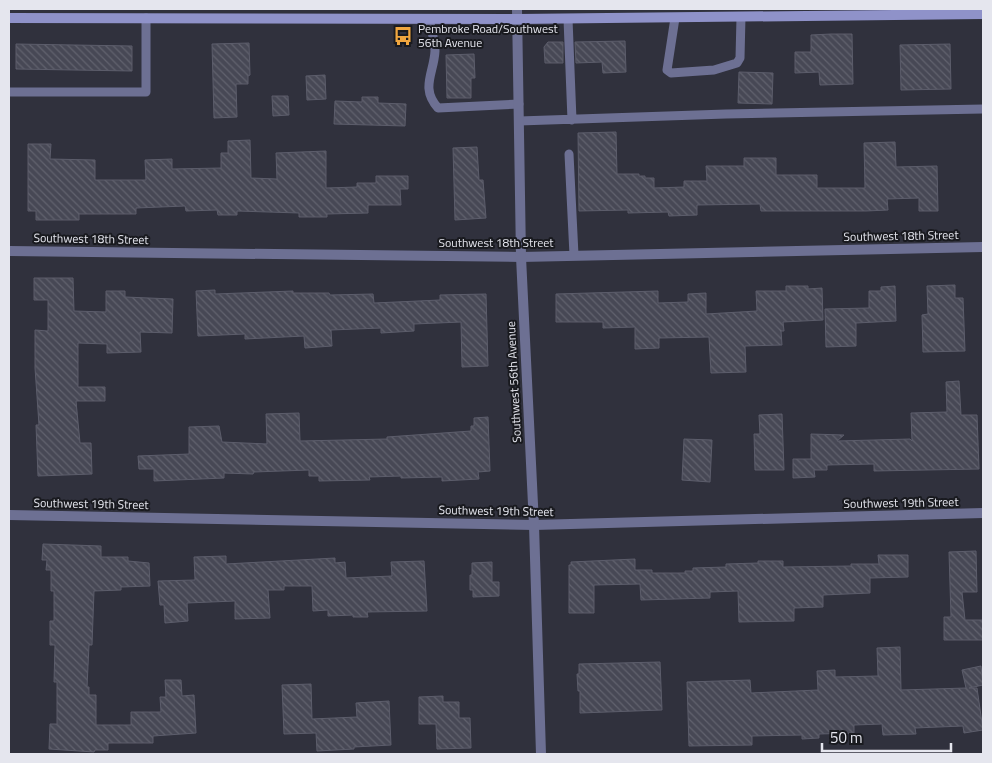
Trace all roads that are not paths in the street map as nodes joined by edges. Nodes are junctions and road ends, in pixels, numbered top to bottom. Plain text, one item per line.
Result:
1 (822, 9) edge
2 (517, 14) edge
3 (983, 14) edge
4 (810, 16) junction
5 (741, 17) junction
6 (9, 18) edge
7 (146, 18) junction
8 (675, 18) junction
9 (430, 19) junction
10 (568, 19) junction
11 (9, 92) edge
12 (519, 104) junction
13 (983, 109) edge
14 (572, 120) junction
15 (519, 121) junction
16 (569, 154) dead end
17 (983, 247) edge
18 (9, 251) edge
19 (574, 255) junction
20 (521, 257) junction
21 (983, 513) edge
22 (9, 515) edge
23 (534, 524) junction
24 (541, 754) edge

1 - 4 main road
2 - 9 main road
2 - 10 main road
2 - 12 street, Southwest 56th Avenue
3 - 4 main road
4 - 5 main road
5 - 8 main road
5 - 8 lane
6 - 7 main road
7 - 9 main road
7 - 11 lane
8 - 10 main road
9 - 12 lane
10 - 14 lane
12 - 15 street, Southwest 56th Avenue
13 - 14 lane
14 - 15 lane
15 - 20 street, Southwest 56th Avenue
16 - 19 lane
17 - 19 street, Southwest 18th Street
18 - 20 street, Southwest 18th Street
19 - 20 street, Southwest 18th Street
20 - 23 street, Southwest 56th Avenue
21 - 23 street, Southwest 19th Street
22 - 23 street, Southwest 19th Street
23 - 24 street, Southwest 56th Avenue

